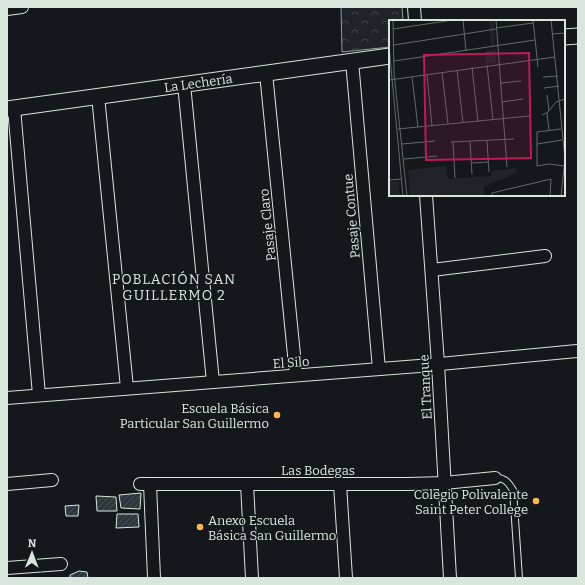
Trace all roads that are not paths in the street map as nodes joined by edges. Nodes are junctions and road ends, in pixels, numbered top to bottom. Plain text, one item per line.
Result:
1 (22, 7) edge
2 (414, 7) edge
3 (7, 9) edge
4 (415, 20) edge
5 (578, 36) edge
6 (565, 38) edge
7 (389, 56) edge
8 (352, 61) junction
9 (266, 73) junction
10 (184, 84) junction
11 (98, 96) junction
12 (10, 108) edge
13 (426, 196) edge
14 (545, 256) dead end
15 (432, 270) junction
16 (577, 351) edge
17 (438, 364) junction
18 (379, 369) junction
19 (296, 375) junction
20 (213, 382) junction
21 (127, 388) junction
22 (39, 395) junction
23 (7, 398) edge
24 (495, 478) joint
25 (52, 480) dead end
26 (444, 483) junction
27 (7, 484) edge
28 (247, 484) junction
29 (340, 484) junction
30 (61, 564) dead end
31 (7, 568) edge
32 (154, 578) edge
33 (252, 578) edge
34 (346, 578) edge
35 (450, 578) edge
36 (519, 578) edge

1 - 3 street
2 - 4 street
5 - 6 street
7 - 8 street, La Lechería
8 - 9 street, La Lechería
8 - 18 street, Pasaje Contue
9 - 10 street, La Lechería
9 - 19 street, Pasaje Claro
10 - 11 street, La Lechería
10 - 20 street
11 - 12 street, La Lechería
11 - 21 street
12 - 22 street
13 - 15 street, El Tranque
14 - 15 street
15 - 17 street, El Tranque
16 - 17 street, El Silo
17 - 18 street, El Silo
17 - 26 street, El Tranque
18 - 19 street, El Silo
19 - 20 street, El Silo
20 - 21 street, El Silo
21 - 22 street, El Silo
22 - 23 street, El Silo
24 - 26 street, Las Bodegas
24 - 36 lane
25 - 27 street
26 - 29 street, Las Bodegas
26 - 35 street, El Tranque
28 - 29 street, Las Bodegas
28 - 32 street, Las Bodegas
28 - 33 street
29 - 34 street
30 - 31 street

